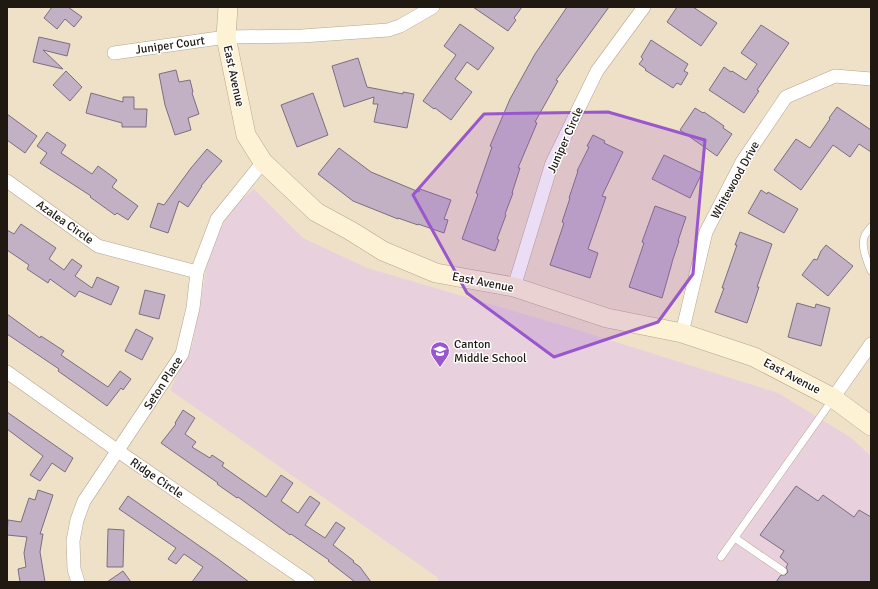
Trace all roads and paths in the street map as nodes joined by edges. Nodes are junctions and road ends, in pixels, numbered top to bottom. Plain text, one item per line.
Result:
1 (228, 7) edge
2 (433, 7) edge
3 (644, 7) edge
4 (226, 37) junction
5 (114, 53) dead end
6 (871, 79) edge
7 (263, 162) junction
8 (7, 180) edge
9 (871, 227) edge
10 (871, 271) edge
11 (197, 272) junction
12 (514, 287) junction
13 (682, 333) junction
14 (871, 344) edge
15 (7, 372) edge
16 (834, 398) junction
17 (871, 426) edge
18 (118, 451) junction
19 (735, 538) junction
20 (721, 557) dead end
21 (783, 571) dead end
22 (78, 582) edge
23 (308, 582) edge

1 - 4 street, East Avenue
2 - 4 street
3 - 12 street, Juniper Circle
4 - 5 street, Juniper Court
4 - 7 street, East Avenue
6 - 13 street, Whitewood Drive
7 - 11 street, Seton Place
7 - 12 street, East Avenue
8 - 11 street, Azalea Circle
9 - 10 lane
11 - 18 street, Seton Place
12 - 13 street, East Avenue
13 - 16 street, East Avenue
14 - 16 street
15 - 18 street, Ridge Circle
16 - 17 street, East Avenue
16 - 19 lane
18 - 22 street, Seton Place
18 - 23 street, Ridge Circle
19 - 20 lane
19 - 21 lane

